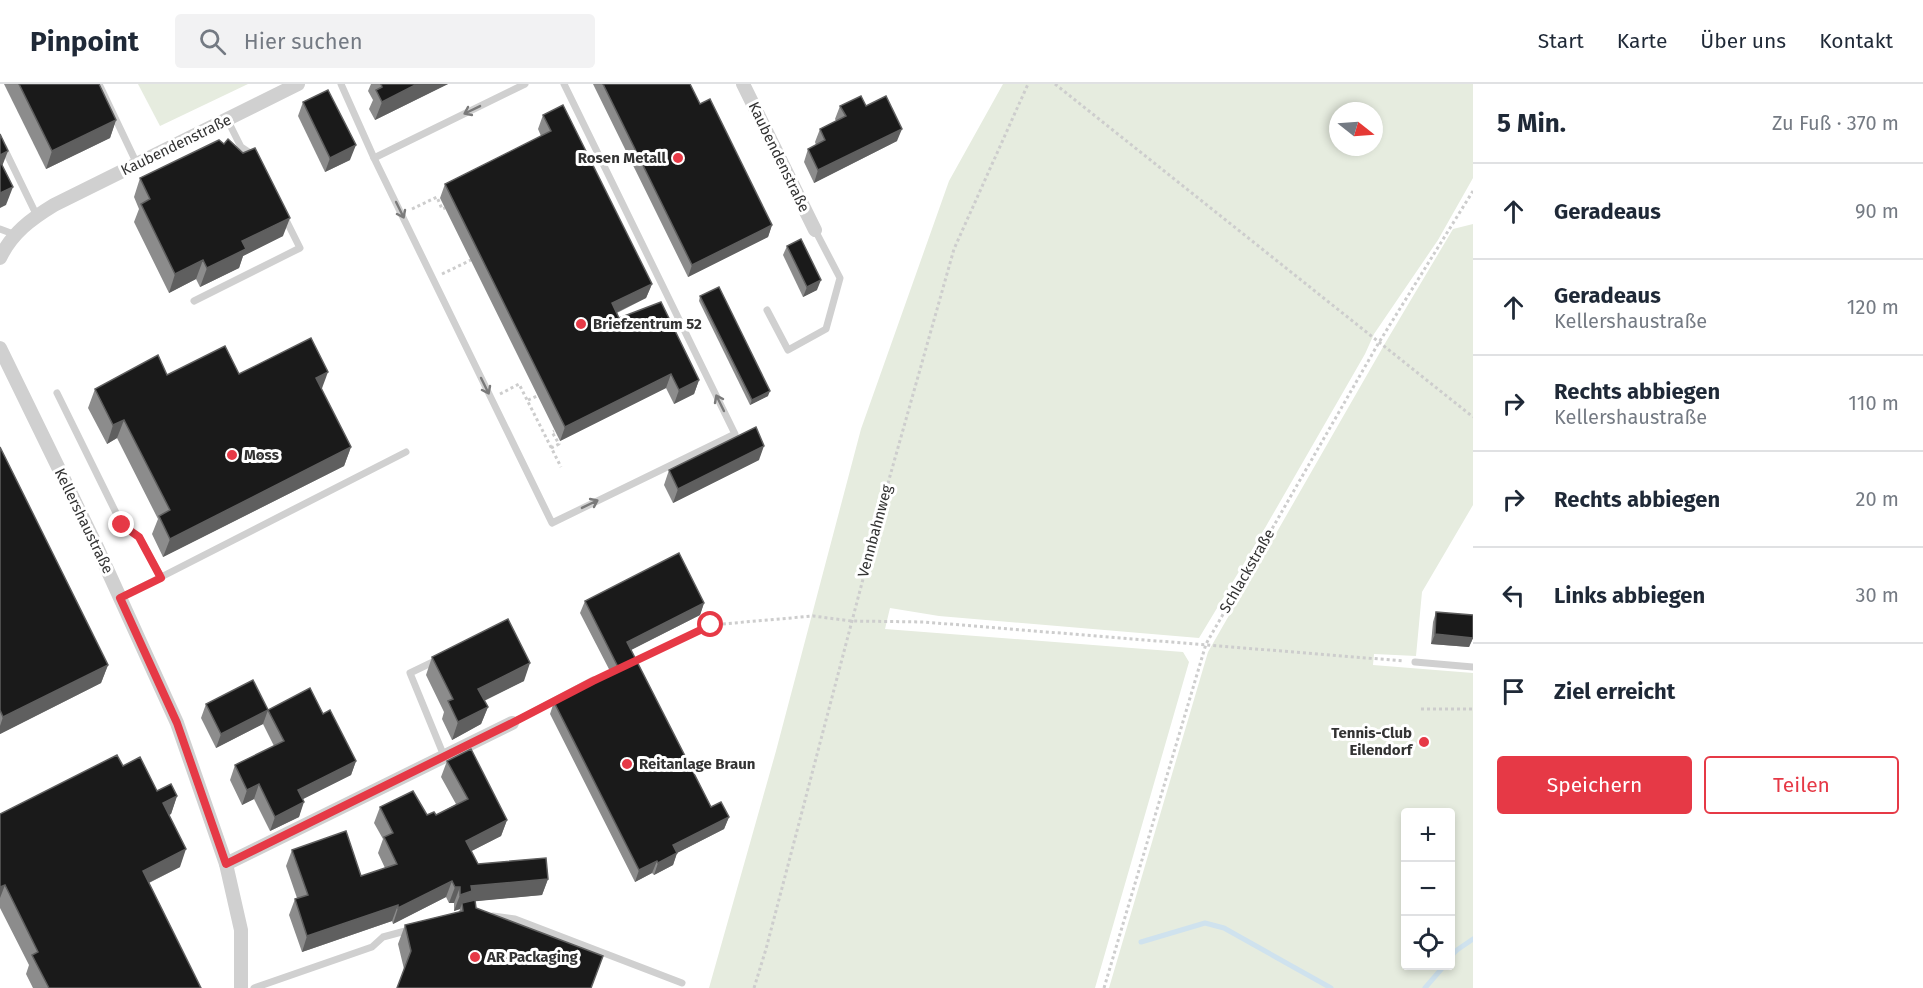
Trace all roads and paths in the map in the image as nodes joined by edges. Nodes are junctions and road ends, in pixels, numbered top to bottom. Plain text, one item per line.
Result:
1 (99, 84) edge
2 (298, 84) edge
3 (341, 84) edge
4 (525, 84) edge
5 (564, 84) edge
6 (742, 84) edge
7 (1028, 84) edge
8 (1055, 84) edge
9 (227, 119) junction
10 (3, 147) edge
11 (374, 158) junction
12 (137, 164) junction
13 (259, 167) edge
14 (1473, 191) edge
15 (279, 208) edge
16 (445, 208) dead end
17 (402, 214) junction
18 (37, 216) junction
19 (0, 229) edge
20 (815, 230) joint
21 (16, 234) junction
22 (0, 258) edge
23 (471, 260) dead end
24 (433, 278) junction
25 (194, 301) dead end
26 (767, 310) dead end
27 (1378, 344) junction
28 (0, 348) edge
29 (57, 393) dead end
30 (537, 396) dead end
31 (491, 398) junction
32 (528, 400) junction
33 (1473, 417) edge
34 (554, 430) dead end
35 (551, 448) junction
36 (406, 452) dead end
37 (561, 467) dead end
38 (161, 578) junction
39 (120, 598) junction
40 (851, 621) junction
41 (1206, 644) junction
42 (441, 658) edge
43 (1415, 662) joint
44 (625, 666) edge
45 (1473, 667) edge
46 (593, 681) edge
47 (1421, 709) dead end
48 (1473, 709) edge
49 (512, 723) joint
50 (444, 756) junction
51 (226, 864) junction
52 (486, 915) edge
53 (414, 928) edge
54 (682, 983) dead end
55 (242, 988) edge
56 (254, 988) edge
57 (754, 988) edge
58 (1104, 988) edge

1 - 12 lane
2 - 9 street, Kaubendenstraße
3 - 11 lane
4 -> 11 lane
31 -> 5 lane
6 - 20 street, Kaubendenstraße
7 - 40 path, Vennbahnweg
8 - 27 path
9 - 12 street, Kaubendenstraße
9 - 13 lane
10 - 18 lane
11 -> 17 lane
12 - 18 street, Kaubendenstraße
14 - 27 path, Schlackstraße
15 - 25 lane
16 - 17 path
17 - 24 lane
18 - 21 street
19 - 21 lane
20 - 26 lane
21 - 22 street
23 - 24 path
24 -> 31 lane
27 - 33 path
27 - 41 path, Schlackstraße
28 - 39 street, Kellershaustraße
29 - 38 lane
30 - 32 path
31 - 32 path
32 - 35 path
34 - 35 path
35 - 37 path
36 - 38 lane
38 - 39 lane
39 - 51 street, Kellershaustraße
40 - 41 path
40 - 44 path
40 - 57 path, Vennbahnweg
41 - 43 path
41 - 58 path, Schlackstraße
42 - 50 lane
43 - 45 lane
46 - 49 lane
47 - 48 path
49 - 50 street
50 - 51 street
51 - 55 street, Kellershaustraße
52 - 54 lane
53 - 56 lane

